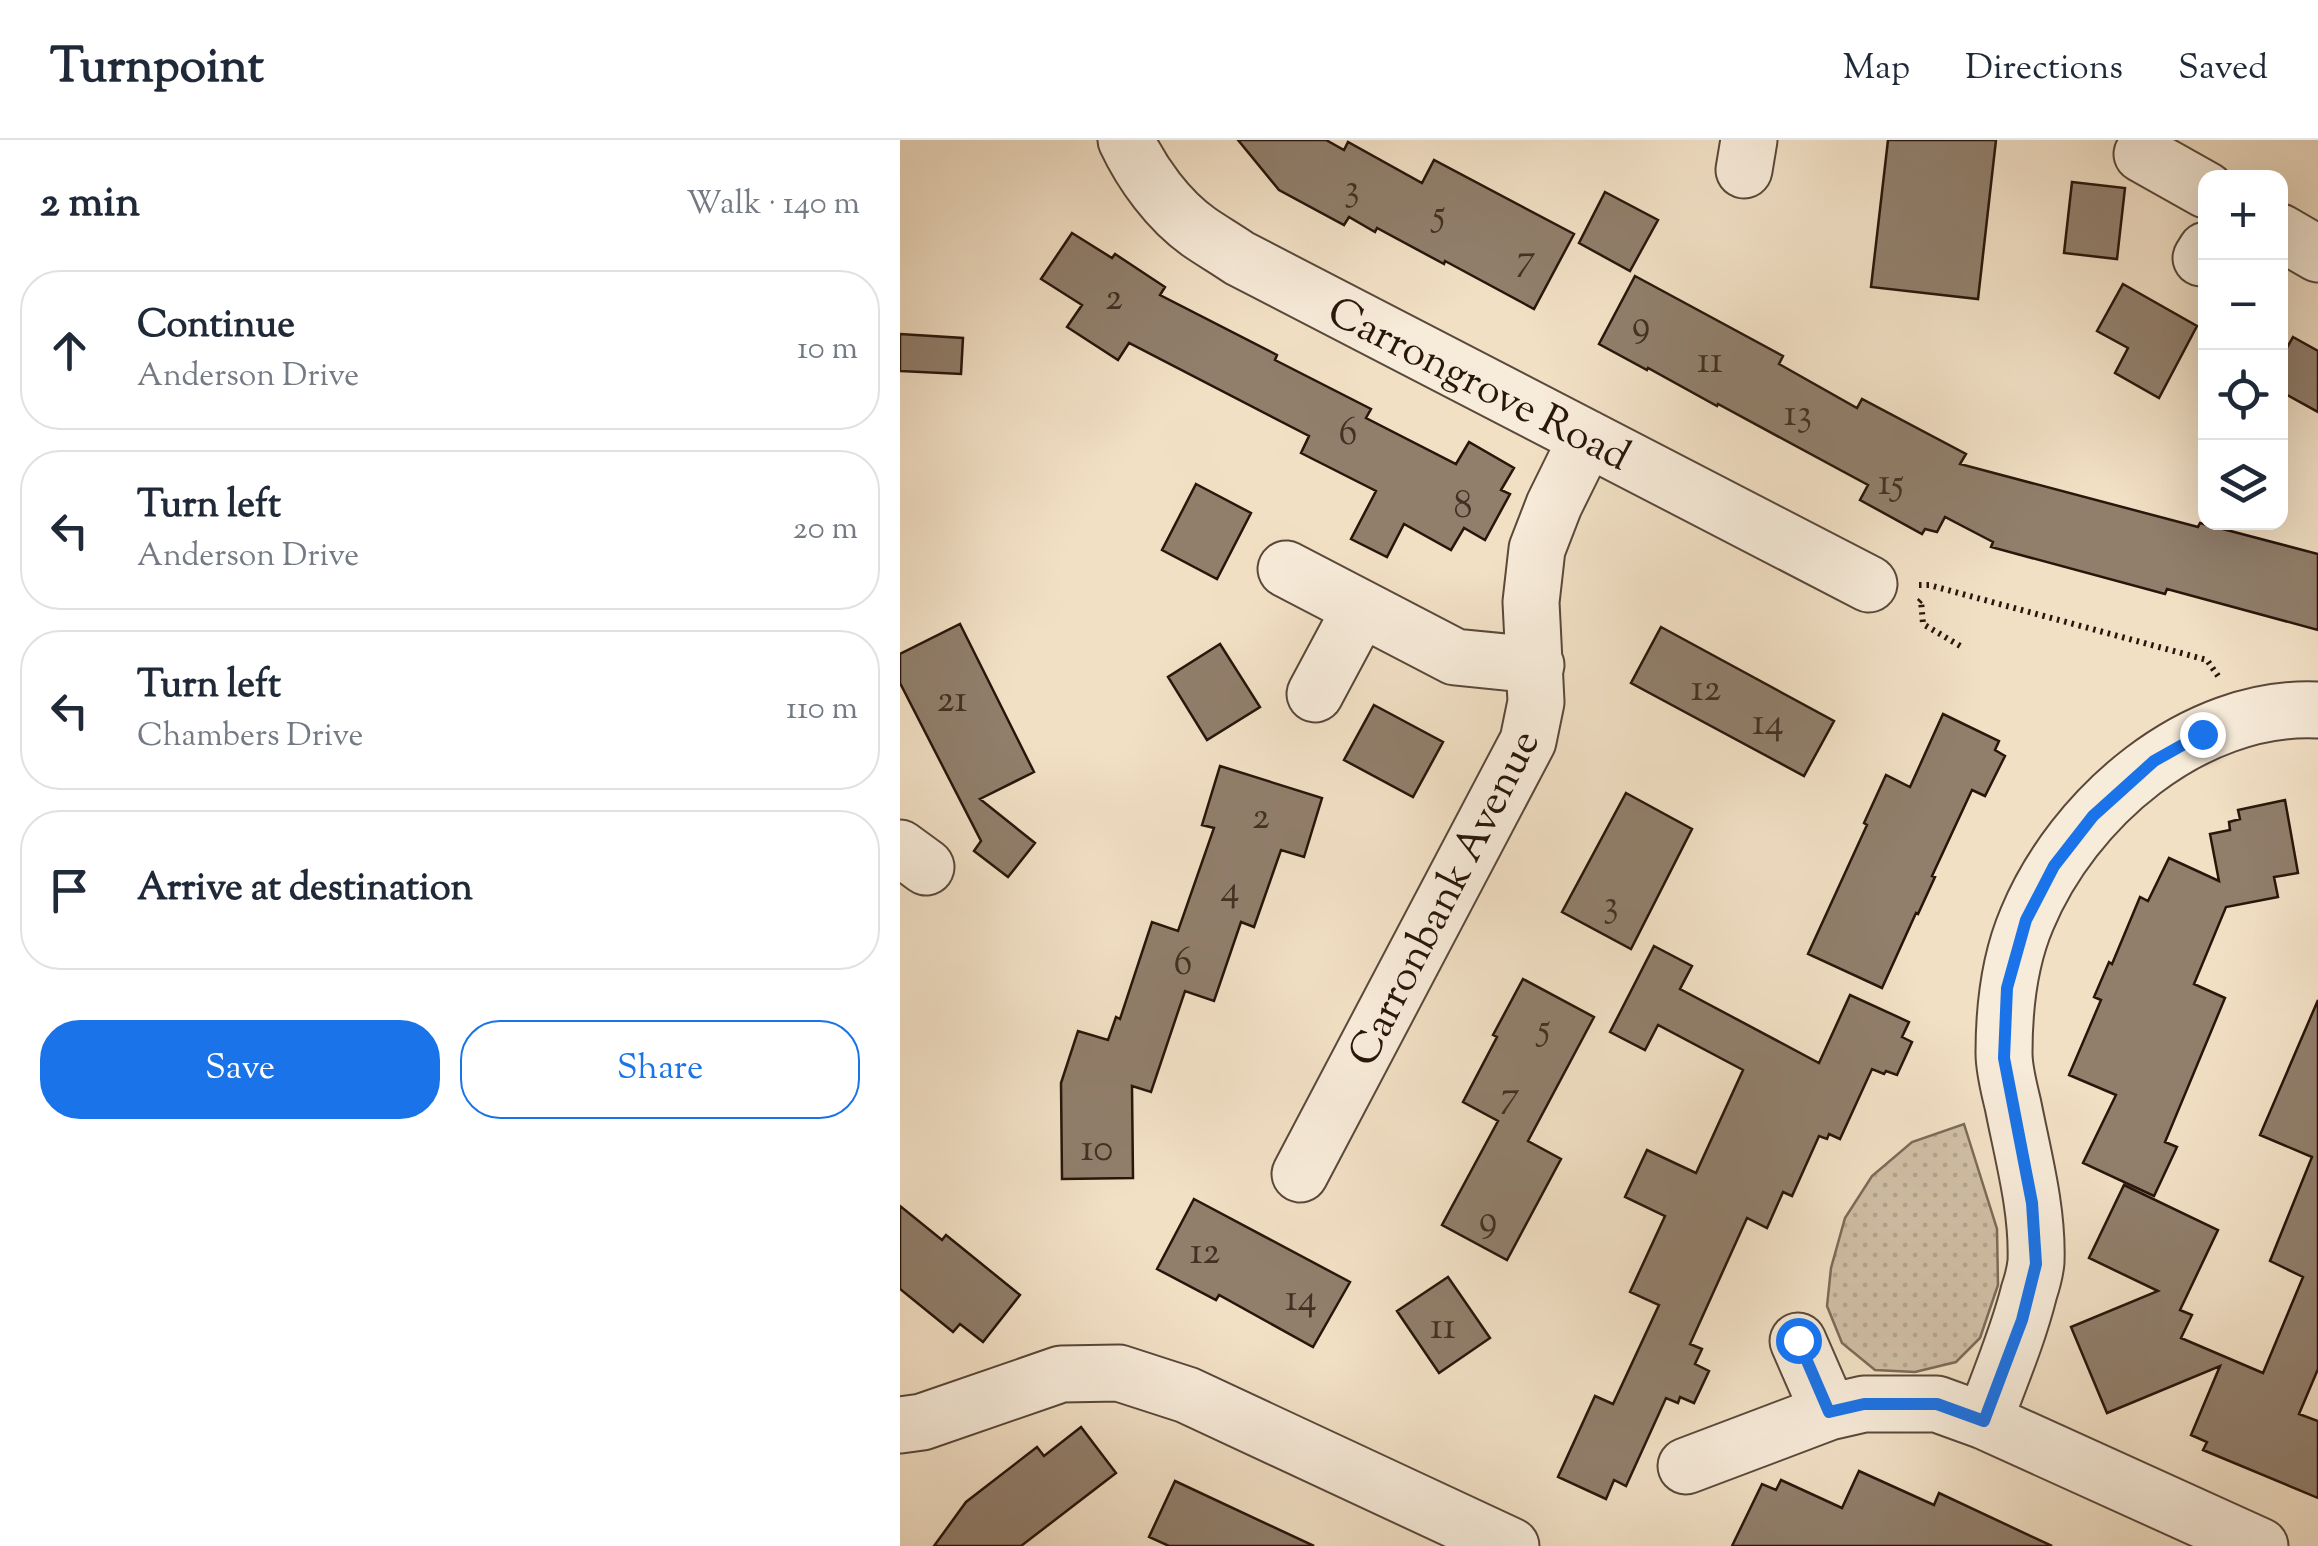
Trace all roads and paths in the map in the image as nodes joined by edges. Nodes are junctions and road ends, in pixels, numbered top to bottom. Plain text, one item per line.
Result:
1 (1126, 140) edge
2 (2142, 154) dead end
3 (2198, 186) edge
4 (2288, 237) edge
5 (2318, 254) edge
6 (1588, 438) junction
7 (1286, 569) dead end
8 (1868, 584) dead end
9 (1930, 585) dead end
10 (1361, 608) junction
11 (1536, 665) junction
12 (1315, 694) dead end
13 (2318, 710) edge
14 (2248, 718) junction
15 (1300, 1174) dead end
16 (1798, 1340) dead end
17 (1829, 1412) junction
18 (1984, 1421) junction
19 (900, 1425) edge
20 (1686, 1466) dead end
21 (1511, 1546) edge
22 (2260, 1546) edge

1 - 6 street, Carrongrove Road
2 - 3 street
4 - 5 street
6 - 8 street, Carrongrove Road
6 - 11 street, Carronbank Avenue
7 - 10 street
9 - 14 path
10 - 11 street
10 - 12 street
11 - 15 street, Carronbank Avenue
13 - 14 street
14 - 18 street
16 - 17 street
17 - 18 street
17 - 20 street
18 - 22 street
19 - 21 street

